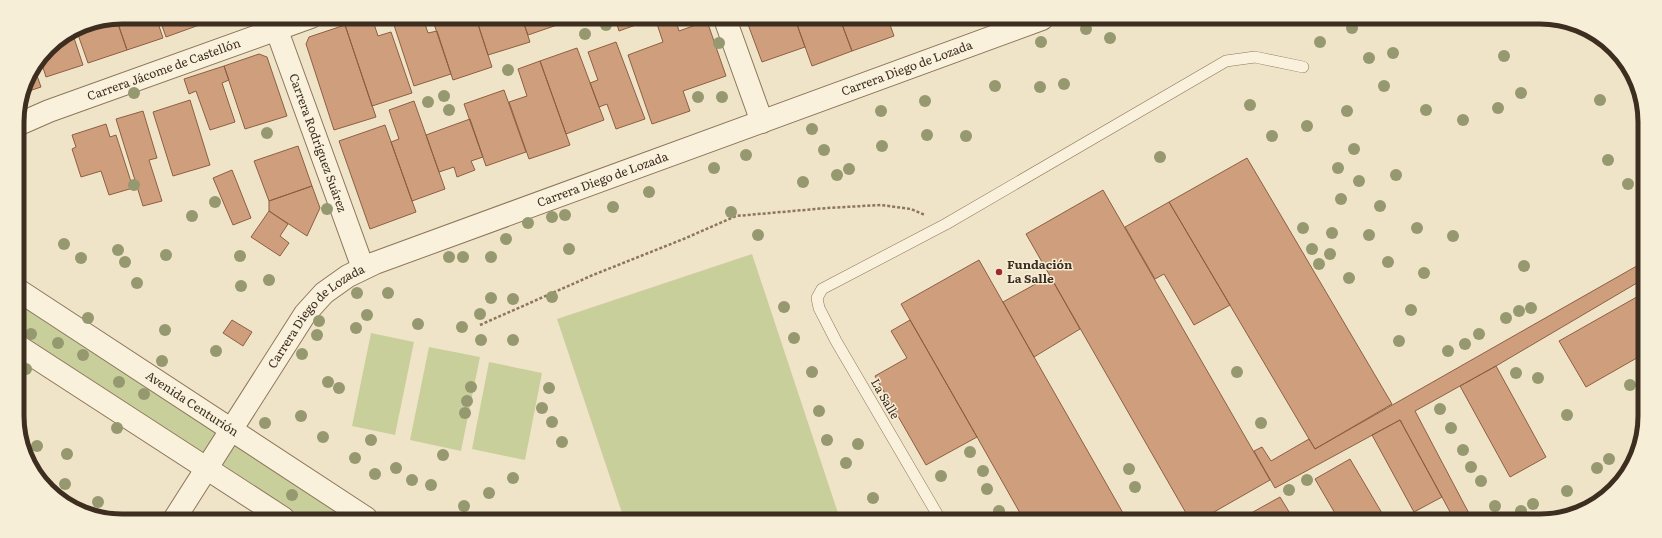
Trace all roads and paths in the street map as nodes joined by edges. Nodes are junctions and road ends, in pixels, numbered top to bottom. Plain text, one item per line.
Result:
1 (275, 24) edge
2 (727, 24) edge
3 (1015, 24) edge
4 (999, 27) edge
5 (1303, 67) dead end
6 (24, 122) edge
7 (762, 122) junction
8 (946, 224) junction
9 (363, 268) junction
10 (24, 294) edge
11 (480, 325) dead end
12 (24, 350) edge
13 (231, 430) junction
14 (206, 468) junction
15 (177, 514) edge
16 (277, 514) edge
17 (360, 514) edge
18 (937, 514) edge

1 - 6 street, Carrera Jácome de Castellón
1 - 9 street, Carrera Rodríguez Suárez
2 - 7 street
3 - 4 street, Carrera Diego de Lozada
4 - 7 street, Carrera Diego de Lozada
5 - 8 lane
7 - 9 street, Carrera Diego de Lozada
8 - 11 path
8 - 18 lane, La Salle
9 - 13 street, Carrera Diego de Lozada
10 - 13 street, Avenida Centurión
12 - 14 street
13 - 14 street, Carrera Diego de Lozada
13 - 17 street, Avenida Centurión
14 - 15 street, Carrera Diego de Lozada
14 - 16 street

